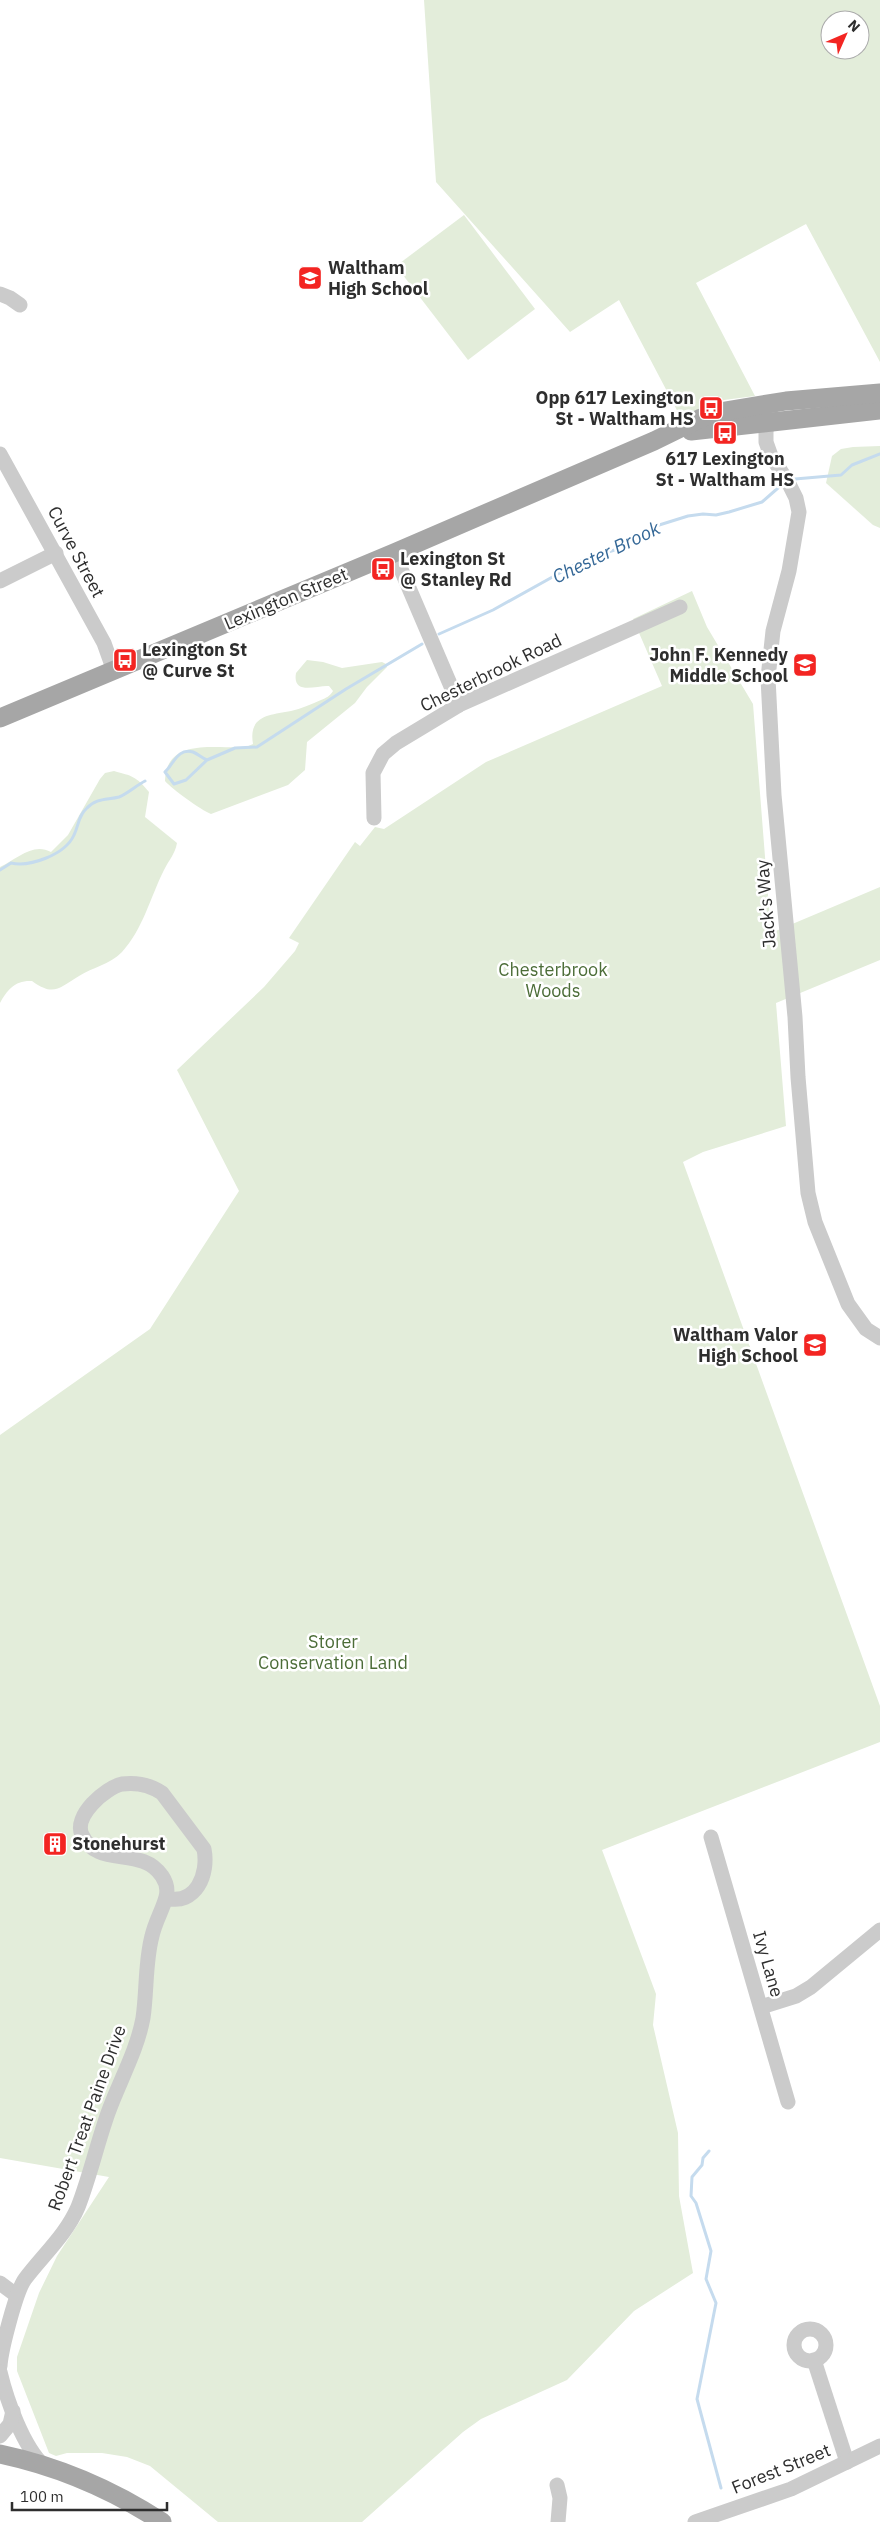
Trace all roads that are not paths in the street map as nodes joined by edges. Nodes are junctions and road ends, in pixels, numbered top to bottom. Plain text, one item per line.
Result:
1 (0, 294) edge
2 (20, 305) dead end
3 (880, 393) edge
4 (880, 410) edge
5 (771, 412) junction
6 (744, 424) junction
7 (654, 441) junction
8 (0, 454) edge
9 (771, 456) junction
10 (56, 553) junction
11 (394, 553) junction
12 (0, 581) edge
13 (680, 607) dead end
14 (114, 671) junction
15 (459, 706) junction
16 (0, 718) edge
17 (374, 818) dead end
18 (880, 1338) edge
19 (711, 1837) dead end
20 (166, 1898) junction
21 (880, 1930) edge
22 (761, 2007) junction
23 (788, 2102) dead end
24 (0, 2283) edge
25 (16, 2296) junction
26 (814, 2360) dead end
27 (0, 2366) edge
28 (0, 2372) edge
29 (13, 2411) junction
30 (0, 2436) edge
31 (880, 2446) edge
32 (0, 2454) edge
33 (847, 2462) junction
34 (44, 2466) junction
35 (557, 2485) dead end
36 (162, 2522) edge
37 (558, 2522) edge
38 (695, 2522) edge

1 - 2 street
3 - 5 main road, Lexington Street
4 - 5 main road, Lexington Street
5 - 6 main road, Lexington Street
5 - 7 main road, Lexington Street
5 - 9 street, Jack's Way
6 - 7 main road, Lexington Street
6 - 9 street, Jack's Way
7 - 11 main road, Lexington Street
8 - 10 street, Curve Street
9 - 18 street, Jack's Way
10 - 12 street
10 - 14 street, Curve Street
11 - 14 main road, Lexington Street
11 - 15 street
13 - 15 street, Chesterbrook Road
14 - 16 main road, Lexington Street
15 - 17 street, Chesterbrook Road
19 - 22 street, Ivy Lane
20 - 20 street
20 - 25 street, Robert Treat Paine Drive
21 - 22 street
22 - 23 street, Ivy Lane
24 - 25 street
25 - 27 street, Robert Treat Paine Drive
26 - 33 street
28 - 29 street
29 - 30 street
29 - 34 street
31 - 33 street, Forest Street
32 - 34 main road
33 - 38 street, Forest Street
34 - 36 main road
35 - 37 street

